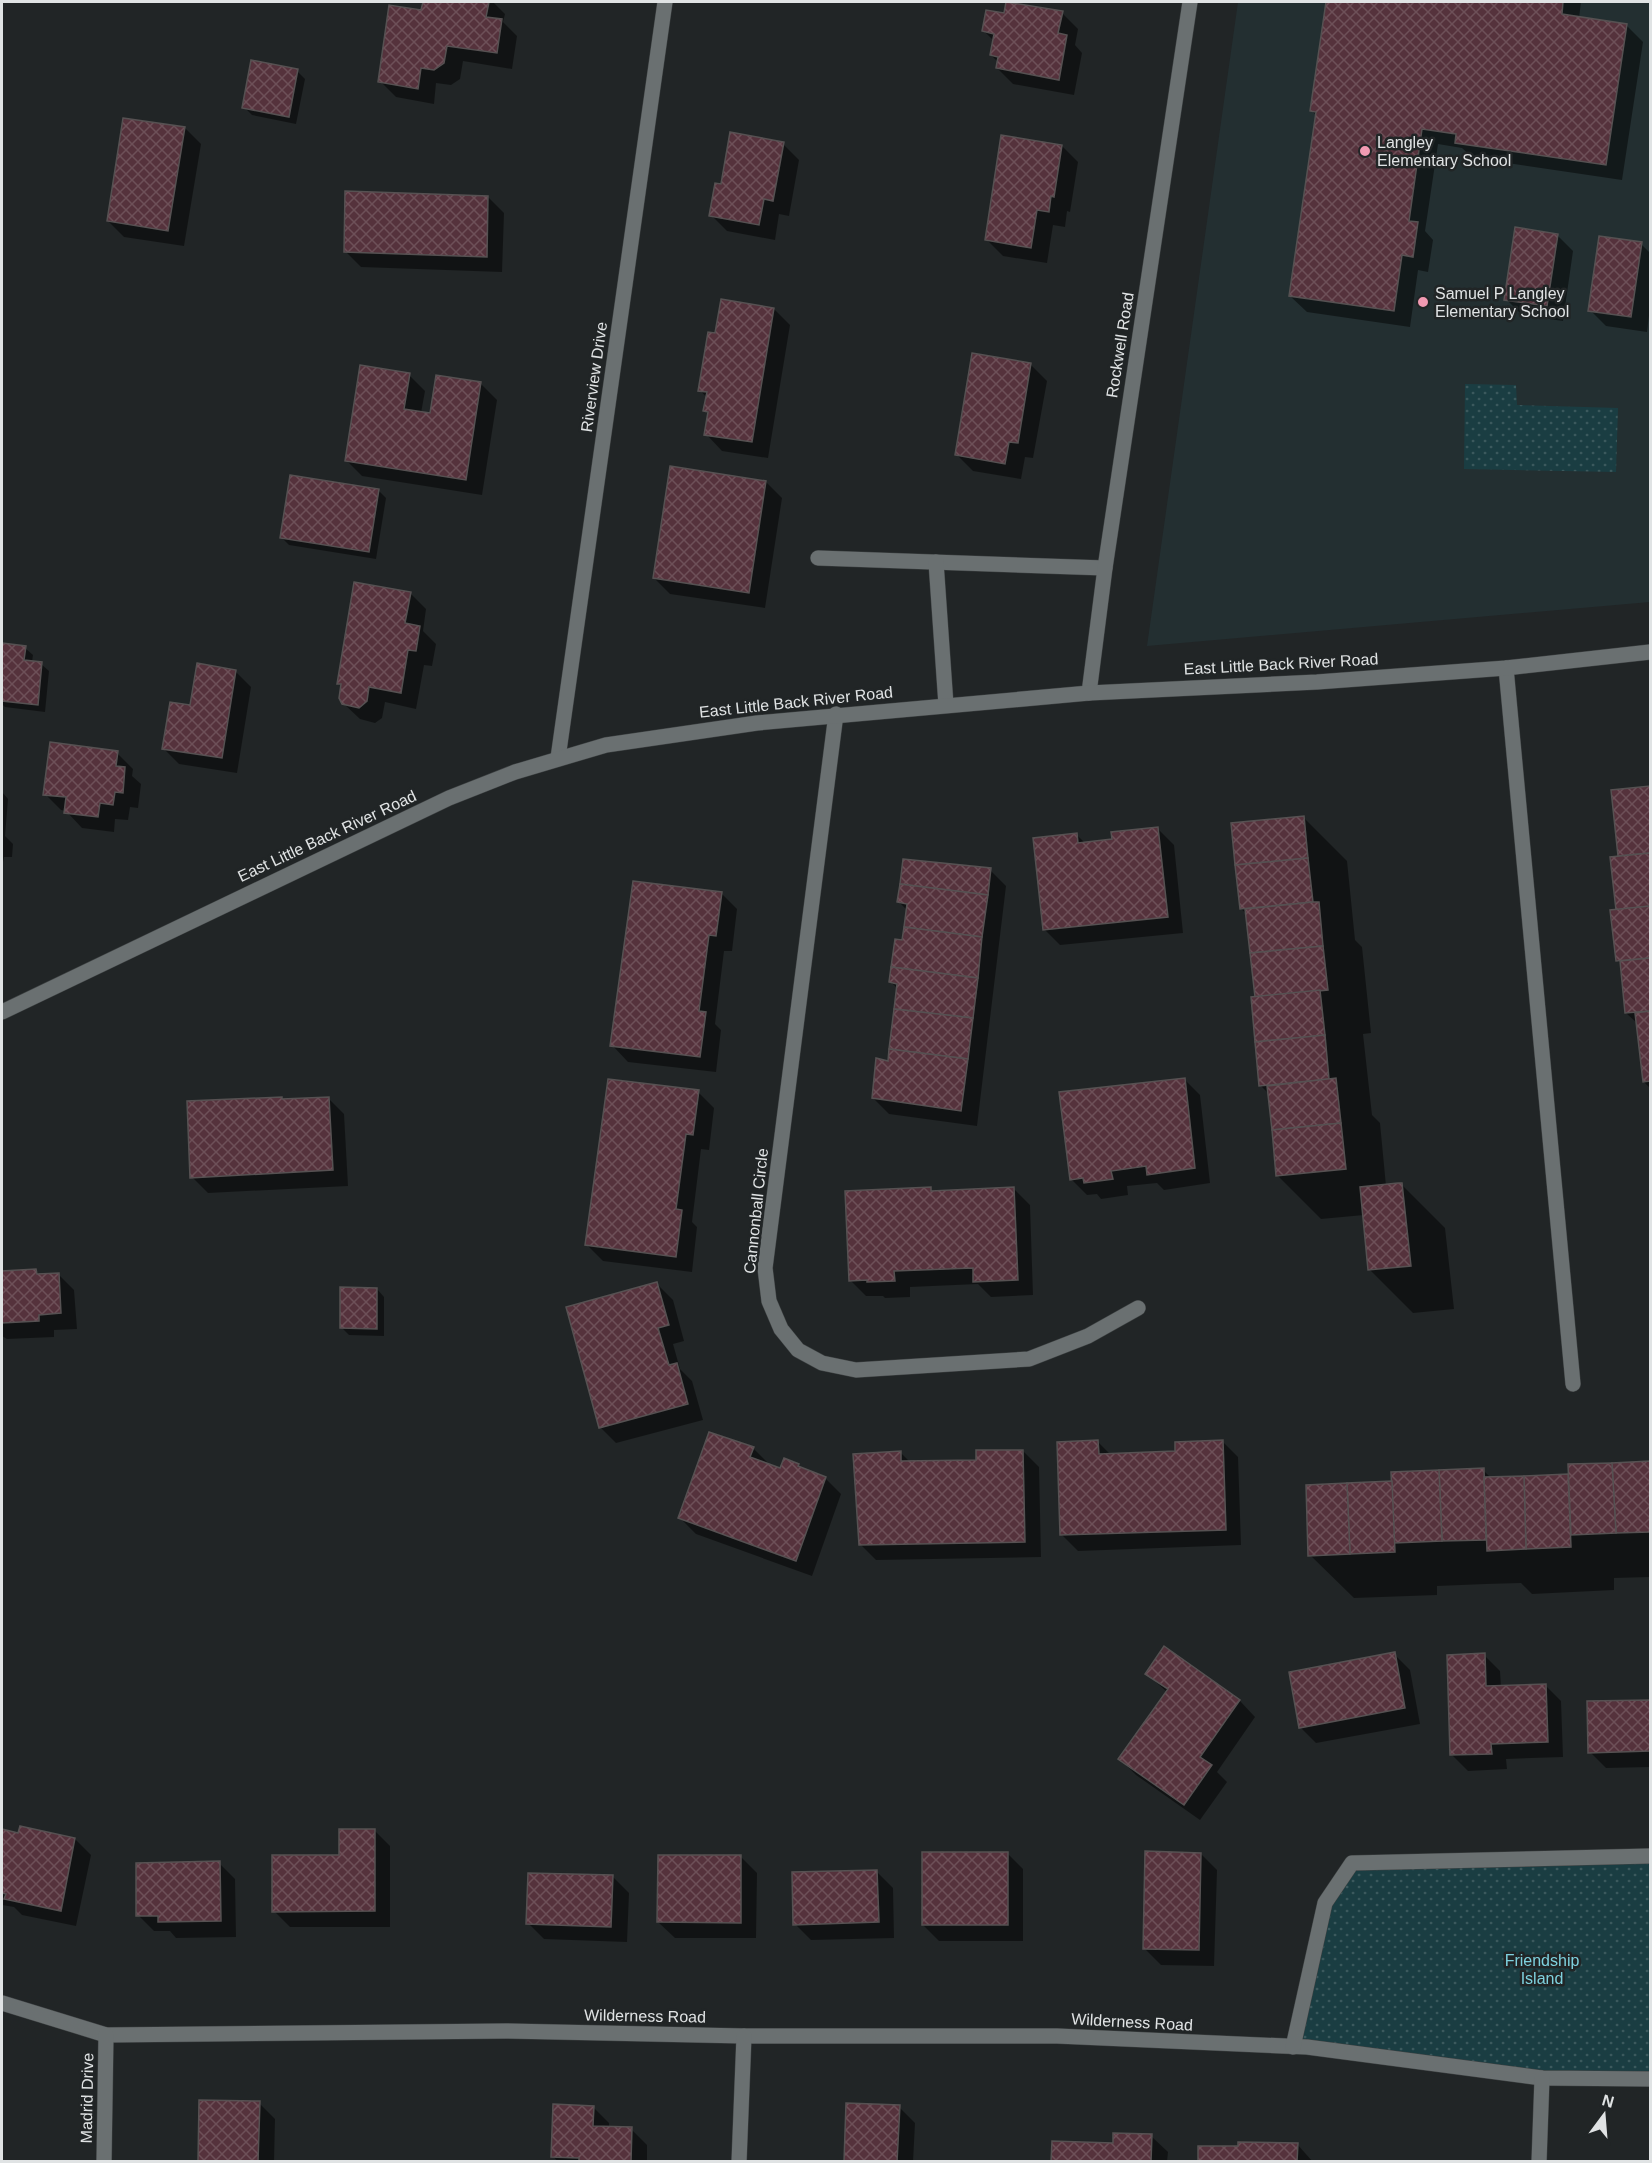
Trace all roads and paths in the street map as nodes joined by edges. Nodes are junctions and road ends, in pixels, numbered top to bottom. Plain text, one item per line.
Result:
1 (665, 2) edge
2 (1190, 2) edge
3 (818, 558) dead end
4 (936, 562) junction
5 (1105, 568) junction
6 (1650, 652) edge
7 (1506, 668) junction
8 (1089, 693) junction
9 (946, 705) junction
10 (836, 714) junction
11 (558, 758) junction
12 (2, 1012) edge
13 (1138, 1308) dead end
14 (1573, 1384) dead end
15 (1650, 1856) edge
16 (2, 2002) edge
17 (106, 2035) junction
18 (744, 2036) junction
19 (1293, 2047) junction
20 (1542, 2078) junction
21 (1650, 2079) edge
22 (104, 2162) edge
23 (738, 2162) edge
24 (1539, 2162) edge

1 - 11 street, Riverview Drive
2 - 5 street, Rockwell Road
3 - 4 street
4 - 5 street
4 - 9 street
5 - 8 street, Rockwell Road
6 - 7 street, East Little Back River Road
7 - 8 street, East Little Back River Road
7 - 14 street
8 - 9 street, East Little Back River Road
9 - 10 street, East Little Back River Road
10 - 11 street, East Little Back River Road
10 - 13 street, Cannonball Circle
11 - 12 street, East Little Back River Road
15 - 19 street
16 - 17 street, Wilderness Road
17 - 18 street, Wilderness Road
17 - 22 street, Madrid Drive
18 - 19 street, Wilderness Road
18 - 23 street
19 - 20 street, Wilderness Road
20 - 21 street, Wilderness Road
20 - 24 street

